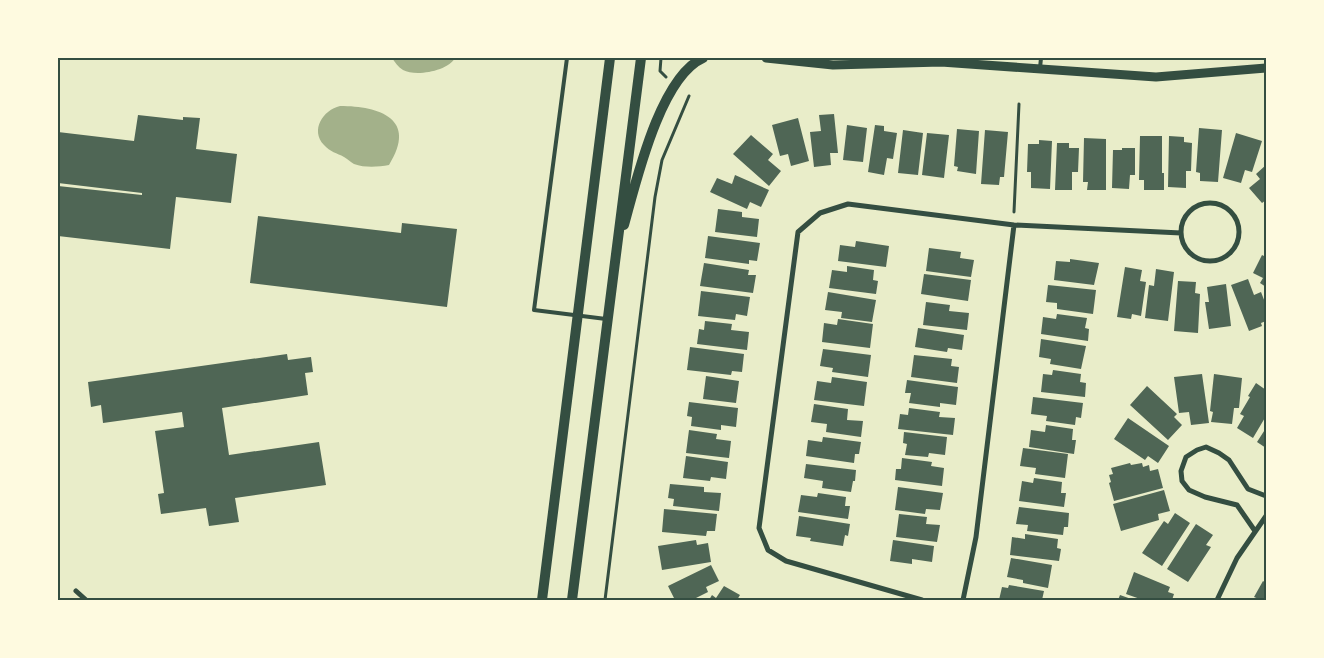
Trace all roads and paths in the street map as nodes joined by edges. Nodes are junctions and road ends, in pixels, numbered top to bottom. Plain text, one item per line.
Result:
1 (567, 58) edge
2 (610, 58) edge
3 (641, 58) edge
4 (660, 58) edge
5 (703, 58) edge
6 (766, 58) edge
7 (926, 58) edge
8 (1041, 58) edge
9 (941, 62) junction
10 (1266, 68) edge
11 (1040, 69) junction
12 (667, 78) dead end
13 (689, 96) dead end
14 (1019, 104) dead end
15 (1014, 212) dead end
16 (1014, 225) junction
17 (1181, 232) junction
18 (614, 260) junction
19 (578, 315) junction
20 (606, 319) junction
21 (1266, 496) edge
22 (1266, 516) edge
23 (1255, 531) junction
24 (76, 591) dead end
25 (86, 600) edge
26 (542, 600) edge
27 (572, 600) edge
28 (605, 600) edge
29 (922, 600) edge
30 (963, 600) edge
31 (1217, 600) edge

1 - 19 lane
2 - 19 main road
3 - 18 main road
4 - 12 path
5 - 18 main road
6 - 9 street
7 - 9 street
8 - 11 lane
9 - 11 street
10 - 11 street
13 - 28 path
14 - 15 path
16 - 17 street
16 - 29 street
16 - 30 street
17 - 17 street
18 - 20 main road
19 - 20 lane
19 - 26 main road
20 - 27 main road
21 - 23 street
22 - 23 street
23 - 31 street
24 - 25 street

